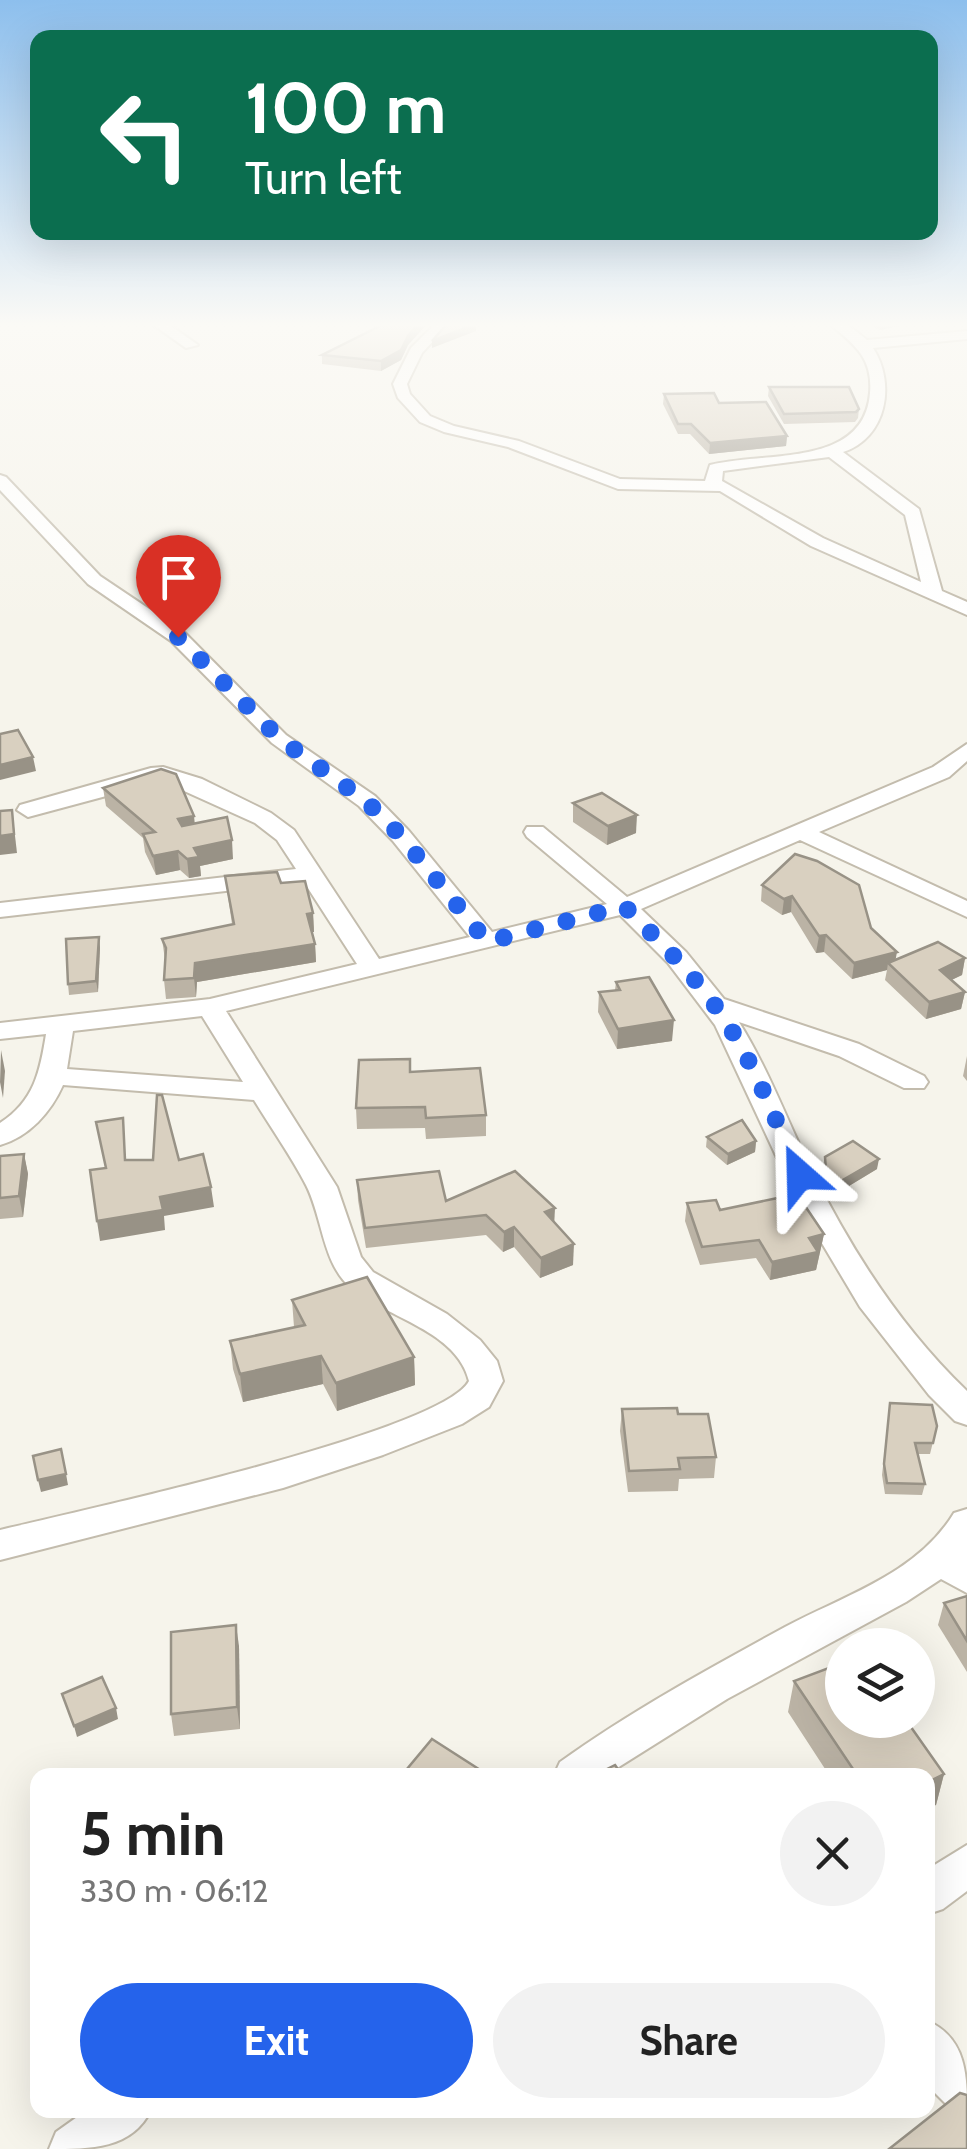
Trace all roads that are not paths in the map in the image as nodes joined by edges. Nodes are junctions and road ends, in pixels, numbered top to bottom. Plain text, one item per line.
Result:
1 (438, 424) edge
2 (873, 424) edge
3 (832, 451) junction
4 (0, 480) edge
5 (713, 483) junction
6 (934, 596) junction
7 (967, 609) edge
8 (967, 750) edge
9 (28, 810) dead end
10 (535, 832) dead end
11 (803, 833) junction
12 (312, 874) junction
13 (624, 906) junction
14 (0, 910) edge
15 (967, 910) edge
16 (487, 942) junction
17 (370, 965) junction
18 (716, 1005) junction
19 (210, 1007) junction
20 (61, 1022) junction
21 (0, 1031) edge
22 (53, 1076) junction
23 (914, 1082) dead end
24 (262, 1092) junction
25 (0, 1136) edge
26 (967, 1412) edge
27 (967, 1523) edge
28 (0, 1545) edge
29 (954, 1568) edge
30 (586, 1768) edge
31 (967, 1865) edge
32 (935, 1889) edge
33 (935, 2055) edge
34 (967, 2091) edge
35 (117, 2118) edge
36 (73, 2149) edge

1 - 5 street
2 - 3 street
3 - 5 street
3 - 6 street
4 - 16 street
5 - 6 street
6 - 7 street
8 - 11 street
9 - 12 street
10 - 13 street
11 - 13 street
11 - 15 street
12 - 14 street
12 - 17 street
13 - 16 street
13 - 18 street
16 - 17 street
17 - 19 street
18 - 23 street
18 - 26 street
19 - 20 street
19 - 24 street
20 - 21 street
20 - 22 street
22 - 24 street
22 - 25 street
24 - 28 street
27 - 29 street
29 - 30 street
31 - 32 street
33 - 34 street
35 - 36 street

